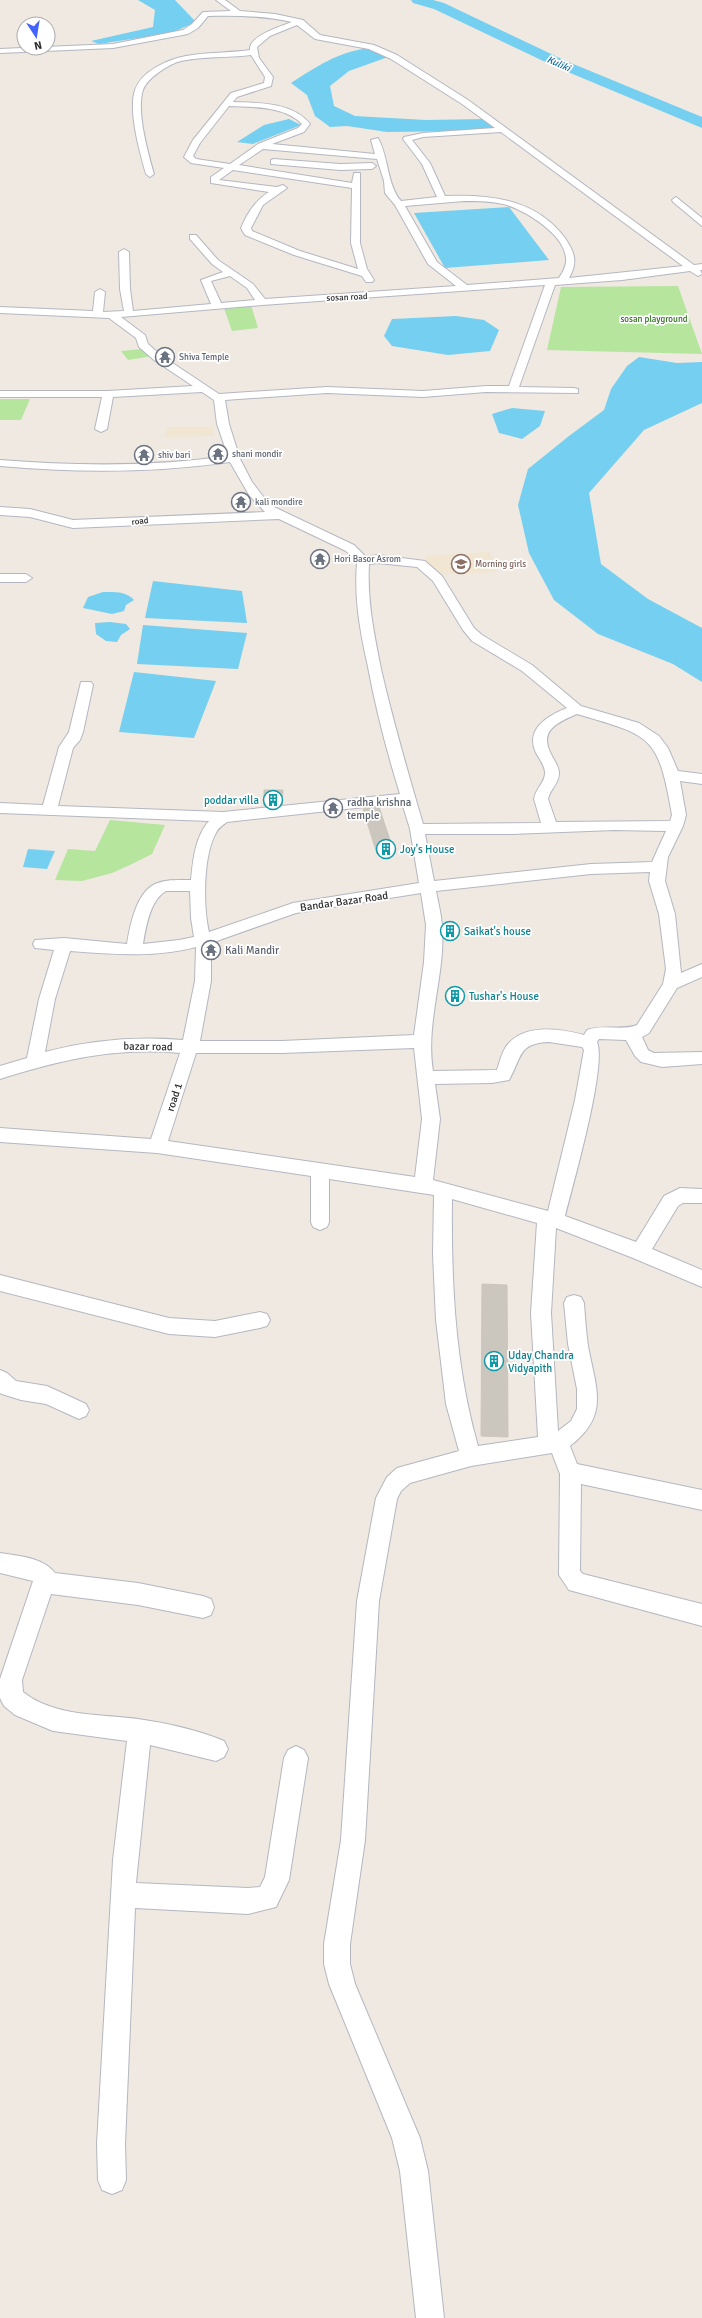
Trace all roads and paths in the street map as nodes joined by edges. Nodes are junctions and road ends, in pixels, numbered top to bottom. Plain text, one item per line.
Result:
1 (220, 0) edge
2 (238, 13) junction
3 (300, 22) junction
4 (56, 48) edge
5 (16, 50) edge
6 (0, 51) edge
7 (253, 52) junction
8 (227, 104) junction
9 (501, 130) junction
10 (375, 140) dead end
11 (261, 146) junction
12 (244, 157) junction
13 (380, 162) junction
14 (231, 166) junction
15 (358, 167) junction
16 (150, 174) dead end
17 (307, 179) junction
18 (357, 186) junction
19 (278, 190) junction
20 (442, 199) junction
21 (676, 200) dead end
22 (400, 204) junction
23 (702, 223) edge
24 (193, 237) dead end
25 (124, 252) dead end
26 (698, 268) edge
27 (231, 273) junction
28 (364, 274) junction
29 (702, 276) edge
30 (563, 281) junction
31 (551, 282) junction
32 (465, 288) junction
33 (100, 292) dead end
34 (386, 295) junction
35 (262, 302) junction
36 (217, 306) junction
37 (0, 310) edge
38 (98, 314) junction
39 (129, 314) junction
40 (111, 315) junction
41 (513, 389) junction
42 (574, 391) dead end
43 (0, 394) edge
44 (108, 394) junction
45 (212, 394) junction
46 (101, 429) dead end
47 (234, 458) junction
48 (0, 463) edge
49 (0, 511) edge
50 (281, 515) junction
51 (363, 560) junction
52 (0, 578) edge
53 (26, 578) dead end
54 (86, 685) dead end
55 (576, 709) junction
56 (672, 775) junction
57 (702, 779) edge
58 (406, 798) junction
59 (0, 808) edge
60 (49, 810) junction
61 (223, 817) junction
62 (676, 826) junction
63 (551, 828) junction
64 (417, 829) junction
65 (658, 867) junction
66 (199, 886) junction
67 (428, 888) junction
68 (203, 940) junction
69 (41, 944) dead end
70 (64, 944) junction
71 (135, 950) junction
72 (702, 970) edge
73 (671, 984) junction
74 (632, 1034) junction
75 (422, 1042) junction
76 (589, 1042) junction
77 (190, 1047) junction
78 (702, 1058) edge
79 (34, 1063) junction
80 (0, 1073) edge
81 (426, 1078) junction
82 (0, 1134) edge
83 (157, 1146) junction
84 (320, 1171) junction
85 (433, 1188) junction
86 (702, 1196) edge
87 (551, 1219) junction
88 (320, 1222) dead end
89 (640, 1252) junction
90 (702, 1279) edge
91 (0, 1283) edge
92 (574, 1303) dead end
93 (260, 1320) dead end
94 (0, 1379) edge
95 (79, 1410) dead end
96 (554, 1444) junction
97 (471, 1457) junction
98 (571, 1472) junction
99 (702, 1500) edge
100 (0, 1563) edge
101 (45, 1578) junction
102 (203, 1607) dead end
103 (702, 1615) edge
104 (140, 1731) junction
105 (216, 1749) dead end
106 (296, 1758) dead end
107 (124, 1895) junction
108 (112, 2180) dead end
109 (430, 2318) edge

1 - 2 street
2 - 3 street
2 - 4 street
3 - 7 street
3 - 9 street
5 - 6 street
7 - 8 street
7 - 16 street
8 - 11 street
8 - 14 street
9 - 20 street
9 - 26 street
10 - 13 street
11 - 12 street
11 - 13 street
12 - 14 street
12 - 15 street
13 - 15 street
13 - 22 street
14 - 17 street
14 - 19 street
15 - 18 street
17 - 18 street
17 - 19 street
18 - 28 street
19 - 28 street
20 - 22 street
20 - 30 street
21 - 23 street
22 - 32 street
24 - 27 street
25 - 39 street
26 - 29 street
26 - 30 street, sosan road
27 - 35 street
27 - 36 street
28 - 34 street
30 - 31 street, sosan road
31 - 32 street, sosan road
31 - 41 street
32 - 34 street, sosan road
33 - 38 street
34 - 35 street, sosan road
35 - 36 street, sosan road
36 - 39 street, sosan road
37 - 38 street, sosan road
38 - 40 street, sosan road
39 - 40 street, sosan road
40 - 45 street
41 - 42 street
41 - 45 street
43 - 44 street
44 - 45 street
44 - 46 street
45 - 47 street
47 - 48 street
47 - 50 street
49 - 50 street, road
50 - 51 street
51 - 55 street
51 - 58 street
52 - 53 street
54 - 60 street
55 - 56 street
55 - 63 street
56 - 57 street
56 - 62 street
58 - 61 street
58 - 64 street
59 - 60 street
60 - 61 street
61 - 66 street
62 - 63 street
62 - 65 street
63 - 64 street
64 - 67 street
65 - 67 street, Bandar Bazar Road
65 - 73 street
66 - 68 street
66 - 71 street
67 - 68 street, Bandar Bazar Road
67 - 75 street
68 - 71 street, Bandar Bazar Road
68 - 77 street
69 - 70 street, Bandar Bazar Road
70 - 71 street, Bandar Bazar Road
70 - 79 street
72 - 73 street
73 - 74 street
74 - 76 street
74 - 78 street
75 - 77 street, bazar road
75 - 81 street
76 - 81 street
76 - 87 street
77 - 79 street, bazar road
77 - 83 street, road 1
79 - 80 street, bazar road
81 - 85 street
82 - 83 street
83 - 84 street
84 - 85 street
84 - 88 street
85 - 87 street
85 - 97 street
86 - 89 street
87 - 89 street
87 - 96 street
89 - 90 street
91 - 93 street
92 - 96 street
94 - 95 street
96 - 97 street
96 - 98 street
97 - 109 street
98 - 99 street
98 - 103 street
100 - 101 street
101 - 102 street
101 - 104 street
104 - 105 street
104 - 107 street
106 - 107 street
107 - 108 street

